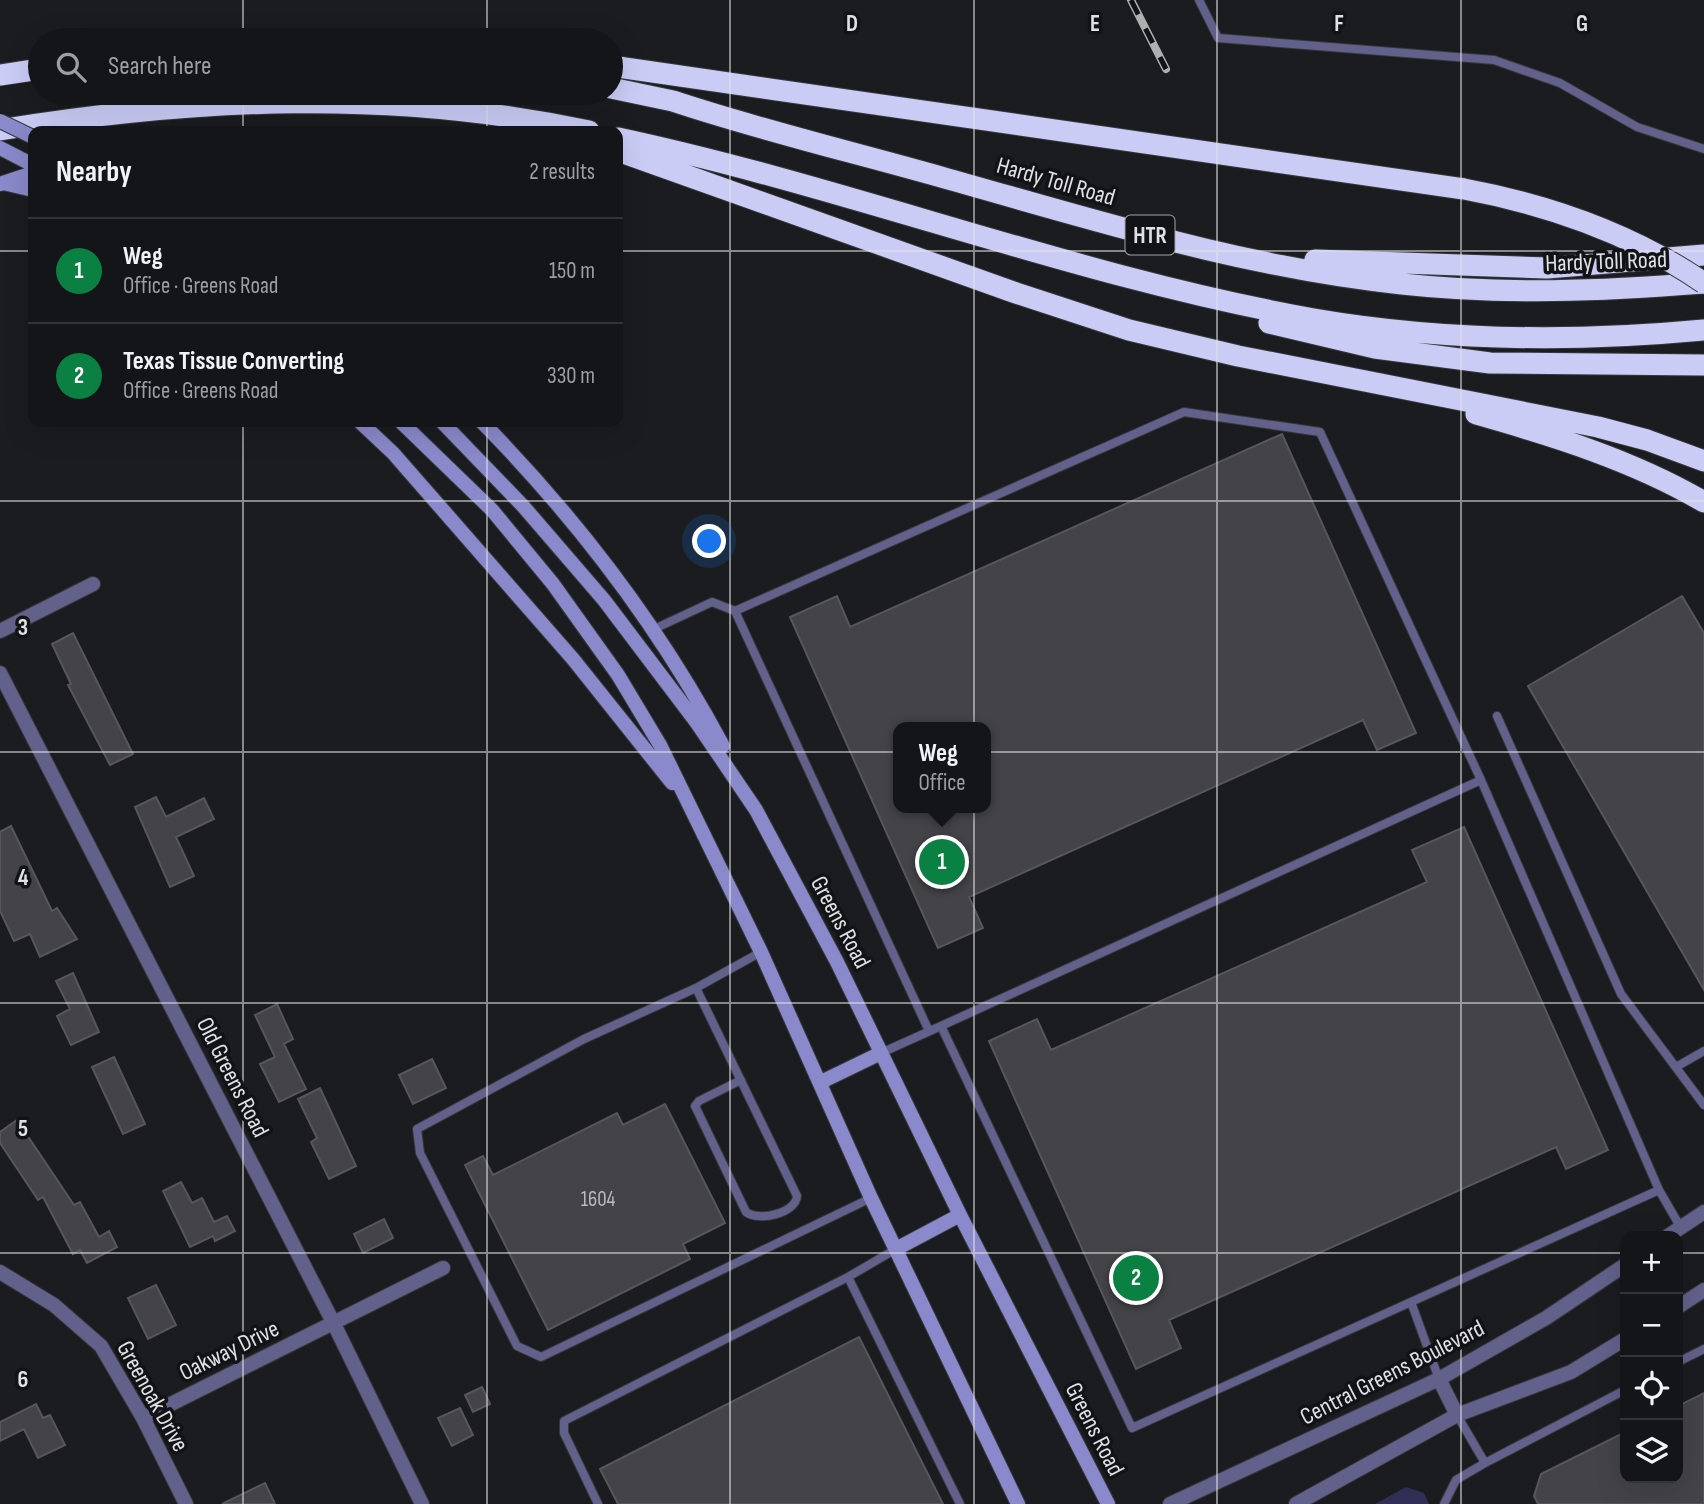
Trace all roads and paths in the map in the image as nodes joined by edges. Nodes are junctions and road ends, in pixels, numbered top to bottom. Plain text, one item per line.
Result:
1 (1199, 0) edge
2 (623, 68) edge
3 (28, 71) edge
4 (0, 75) edge
5 (623, 91) edge
6 (205, 105) edge
7 (393, 105) edge
8 (522, 118) junction
9 (0, 121) edge
10 (545, 126) edge
11 (563, 126) edge
12 (0, 130) edge
13 (28, 135) edge
14 (623, 139) edge
15 (0, 148) edge
16 (1704, 149) edge
17 (623, 153) edge
18 (28, 162) edge
19 (28, 175) edge
20 (1, 183) edge
21 (28, 189) edge
22 (1704, 255) edge
23 (1237, 256) junction
24 (1704, 283) edge
25 (1192, 294) junction
26 (1704, 330) edge
27 (1704, 365) edge
28 (1363, 382) junction
29 (365, 427) edge
30 (406, 427) edge
31 (447, 427) edge
32 (487, 427) edge
33 (1704, 461) edge
34 (1704, 502) edge
35 (93, 584) dead end
36 (735, 611) junction
37 (652, 630) junction
38 (0, 631) edge
39 (0, 673) edge
40 (1497, 716) dead end
41 (1481, 780) junction
42 (691, 807) junction
43 (756, 810) junction
44 (761, 952) junction
45 (696, 988) junction
46 (941, 1026) junction
47 (929, 1031) junction
48 (1704, 1051) edge
49 (881, 1053) junction
50 (1676, 1067) junction
51 (741, 1080) junction
52 (821, 1082) junction
53 (1704, 1105) edge
54 (1659, 1190) junction
55 (871, 1198) junction
56 (1704, 1212) edge
57 (960, 1215) junction
58 (1675, 1231) edge
59 (1676, 1231) edge
60 (896, 1250) junction
61 (443, 1268) dead end
62 (1620, 1268) edge
63 (0, 1272) edge
64 (848, 1277) junction
65 (1704, 1290) edge
66 (1411, 1302) junction
67 (1683, 1304) edge
68 (334, 1324) junction
69 (1620, 1342) edge
70 (1704, 1349) edge
71 (1683, 1360) edge
72 (1439, 1379) junction
73 (1620, 1393) edge
74 (1457, 1415) junction
75 (143, 1418) junction
76 (1485, 1463) junction
77 (186, 1504) edge
78 (422, 1504) edge
79 (598, 1504) edge
80 (960, 1504) edge
81 (1018, 1504) edge
82 (1108, 1504) edge
83 (1170, 1504) edge
84 (1296, 1504) edge
85 (1444, 1504) edge

1 - 16 lane
2 - 24 highway, bridge
3 - 4 highway
5 - 23 highway, Hardy Toll Road / HTR
6 - 12 highway
7 - 8 highway
8 - 10 highway
8 - 11 highway
9 - 13 main road, bridge
14 - 25 highway, HTR
15 - 18 main road
17 - 28 highway
19 - 20 main road
20 - 21 main road
22 - 23 highway
23 - 24 highway, Hardy Toll Road / HTR
25 - 26 highway, HTR
25 - 27 highway
28 - 33 highway
28 - 34 highway
29 - 42 main road
30 - 42 main road
31 - 43 main road, Greens Road
32 - 37 main road
35 - 38 street
36 - 37 lane
36 - 41 lane
36 - 47 lane
37 - 43 main road
39 - 68 street, Old Greens Road
40 - 50 lane
41 - 46 lane
41 - 54 lane
42 - 44 main road
43 - 49 main road, Greens Road
44 - 45 lane
44 - 52 main road
45 - 51 lane
45 - 55 lane
46 - 47 lane
46 - 66 lane
47 - 49 lane
48 - 50 lane
49 - 52 main road
49 - 57 main road, Greens Road
50 - 53 lane
51 - 51 lane
52 - 55 main road
54 - 58 lane
54 - 66 lane
55 - 60 main road
56 - 59 street
57 - 60 main road
57 - 82 main road, Greens Road
60 - 64 lane
60 - 81 main road
61 - 68 street, Oakway Drive
62 - 72 street, Central Greens Boulevard
63 - 75 street, Greenoak Drive
64 - 79 lane
64 - 80 lane
65 - 67 street
66 - 72 lane
68 - 75 street, Oakway Drive
68 - 78 street, Old Greens Road
69 - 74 street
70 - 71 lane
72 - 74 street
72 - 83 street, Central Greens Boulevard
73 - 76 lane
74 - 76 lane
74 - 84 street
75 - 77 street, Greenoak Drive
76 - 85 lane

